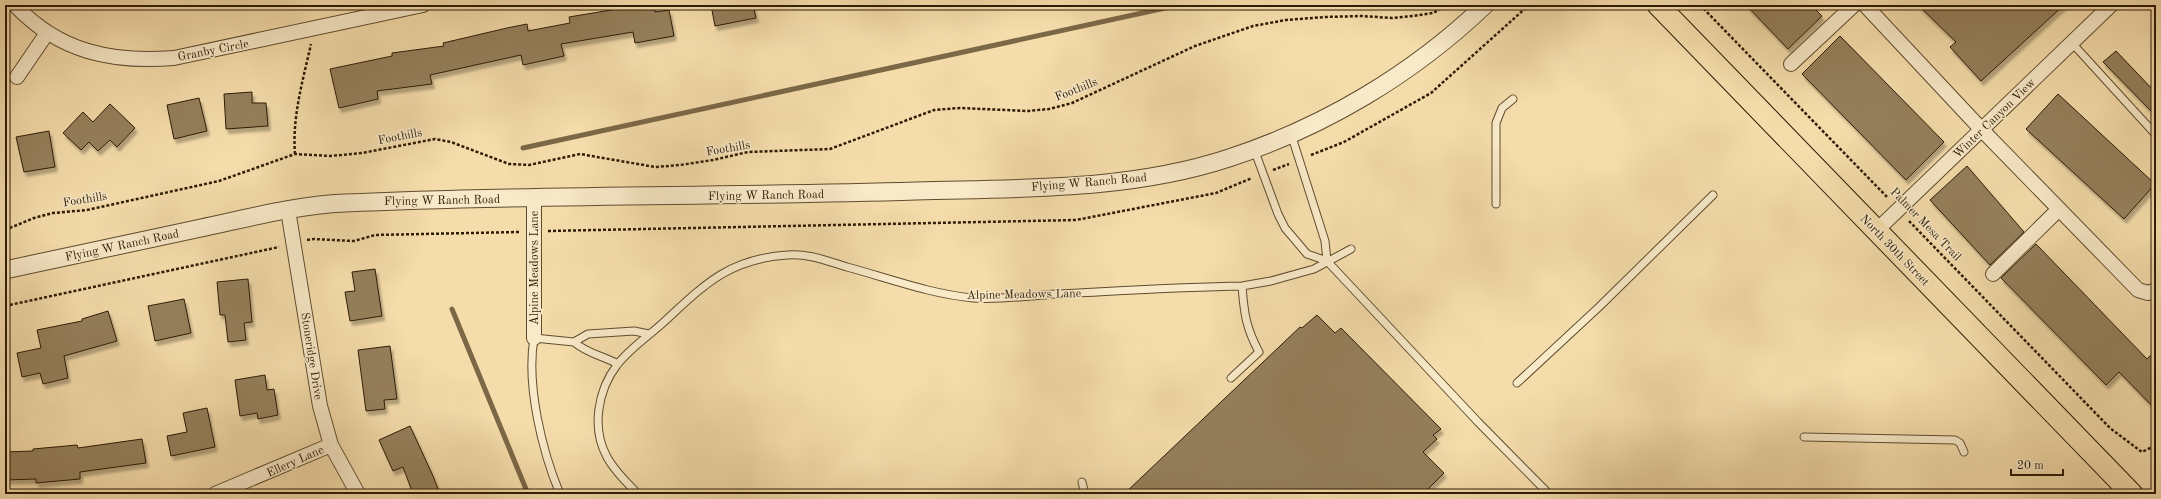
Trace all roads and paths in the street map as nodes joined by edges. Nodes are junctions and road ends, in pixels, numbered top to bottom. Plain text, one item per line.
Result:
1 (15, 5) edge
2 (423, 5) edge
3 (1447, 5) edge
4 (1485, 5) edge
5 (1658, 5) edge
6 (1700, 5) edge
7 (1854, 5) edge
8 (1865, 5) edge
9 (2112, 5) edge
10 (313, 30) junction
11 (47, 33) junction
12 (2072, 43) junction
13 (1792, 64) dead end
14 (17, 77) dead end
15 (1512, 98) dead end
16 (1981, 130) junction
17 (1291, 134) junction
18 (2156, 135) edge
19 (1254, 148) junction
20 (295, 154) junction
21 (1713, 195) dead end
22 (534, 198) junction
23 (1496, 204) dead end
24 (1898, 209) junction
25 (2059, 209) junction
26 (288, 210) junction
27 (5, 230) edge
28 (1876, 231) junction
29 (1350, 249) dead end
30 (1328, 262) junction
31 (5, 270) edge
32 (1993, 274) dead end
33 (1242, 286) junction
34 (2156, 290) edge
35 (649, 334) junction
36 (534, 338) junction
37 (574, 342) junction
38 (618, 364) junction
39 (1231, 378) dead end
40 (1517, 383) dead end
41 (1804, 436) dead end
42 (331, 445) junction
43 (2156, 445) edge
44 (1964, 452) dead end
45 (1082, 482) dead end
46 (635, 491) dead end
47 (215, 494) edge
48 (358, 494) edge
49 (560, 494) edge
50 (1085, 494) edge
51 (1550, 494) edge
52 (2132, 494) edge

1 - 11 street, Granby Circle
2 - 10 street, Granby Circle
3 - 20 path, Foothills
4 - 17 street, Flying W Ranch Road
5 - 28 main road, North 30th Street
6 - 24 path, Palmer Mesa Trail
7 - 13 street
8 - 16 street
9 - 12 street, Winter Canyon View
10 - 11 street, Granby Circle
10 - 20 path
11 - 14 street
12 - 16 street, Winter Canyon View
12 - 18 lane
15 - 23 lane
16 - 24 street, Winter Canyon View
16 - 25 street
17 - 19 street, Flying W Ranch Road
17 - 30 lane
19 - 22 street, Flying W Ranch Road
19 - 30 lane
20 - 27 path, Foothills
21 - 40 lane
22 - 26 street, Flying W Ranch Road
22 - 36 street, Alpine Meadows Lane
24 - 28 street, Winter Canyon View
24 - 43 path, Palmer Mesa Trail
25 - 32 street
25 - 34 street
26 - 31 street, Flying W Ranch Road
26 - 42 street, Stoneridge Drive
28 - 52 main road, North 30th Street
29 - 30 lane, Alpine Meadows Lane
30 - 33 lane, Alpine Meadows Lane
30 - 51 lane
33 - 35 lane, Alpine Meadows Lane
33 - 39 lane
35 - 37 lane
35 - 38 lane, Alpine Meadows Lane
36 - 37 lane, Alpine Meadows Lane
36 - 49 lane, Alpine Meadows Lane
37 - 38 lane, Alpine Meadows Lane
38 - 46 lane
41 - 44 lane
42 - 47 street, Ellery Lane
42 - 48 street, Stoneridge Drive
45 - 50 lane

